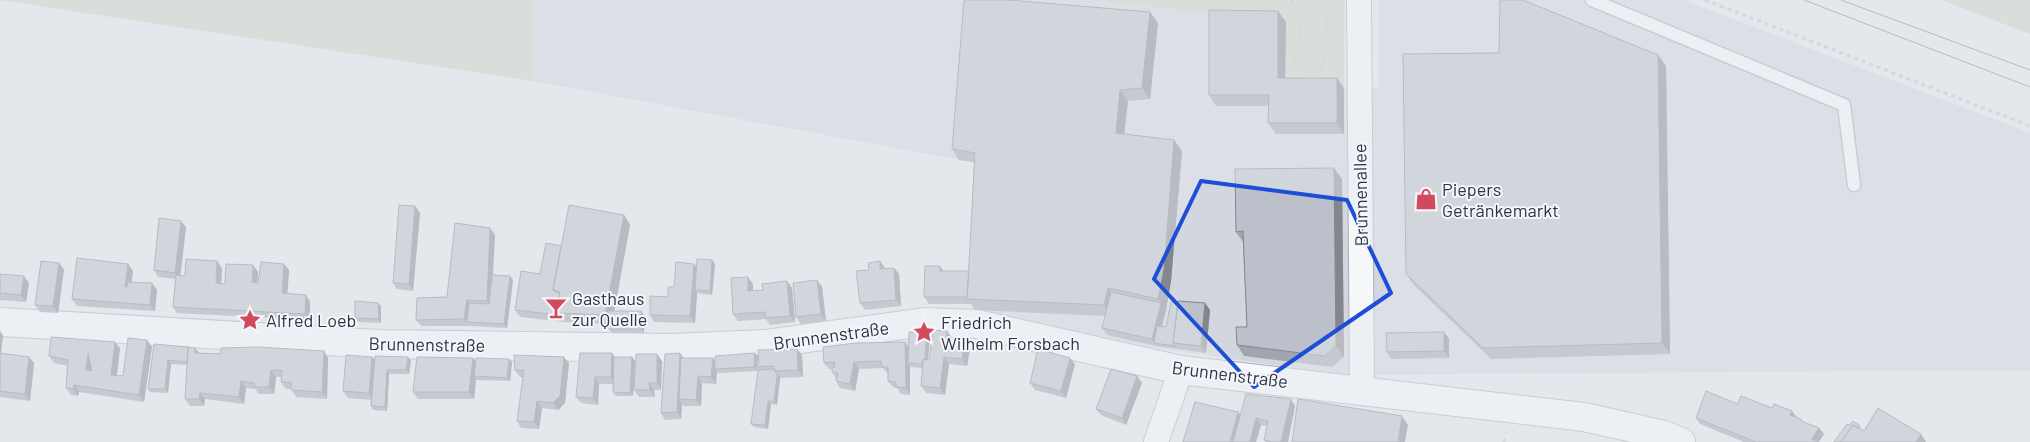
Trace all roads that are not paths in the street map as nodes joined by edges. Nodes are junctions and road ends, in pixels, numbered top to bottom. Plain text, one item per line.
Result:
1 (1359, 0) edge
2 (1592, 0) edge
3 (1854, 185) dead end
4 (0, 322) edge
5 (1181, 370) junction
6 (1362, 391) junction
7 (1156, 442) edge
8 (1681, 442) edge

1 - 6 street, Brunnenallee
2 - 3 lane
4 - 5 street, Brunnenstraße
5 - 6 street, Brunnenstraße
5 - 7 street
6 - 8 street, Brunnenstraße

